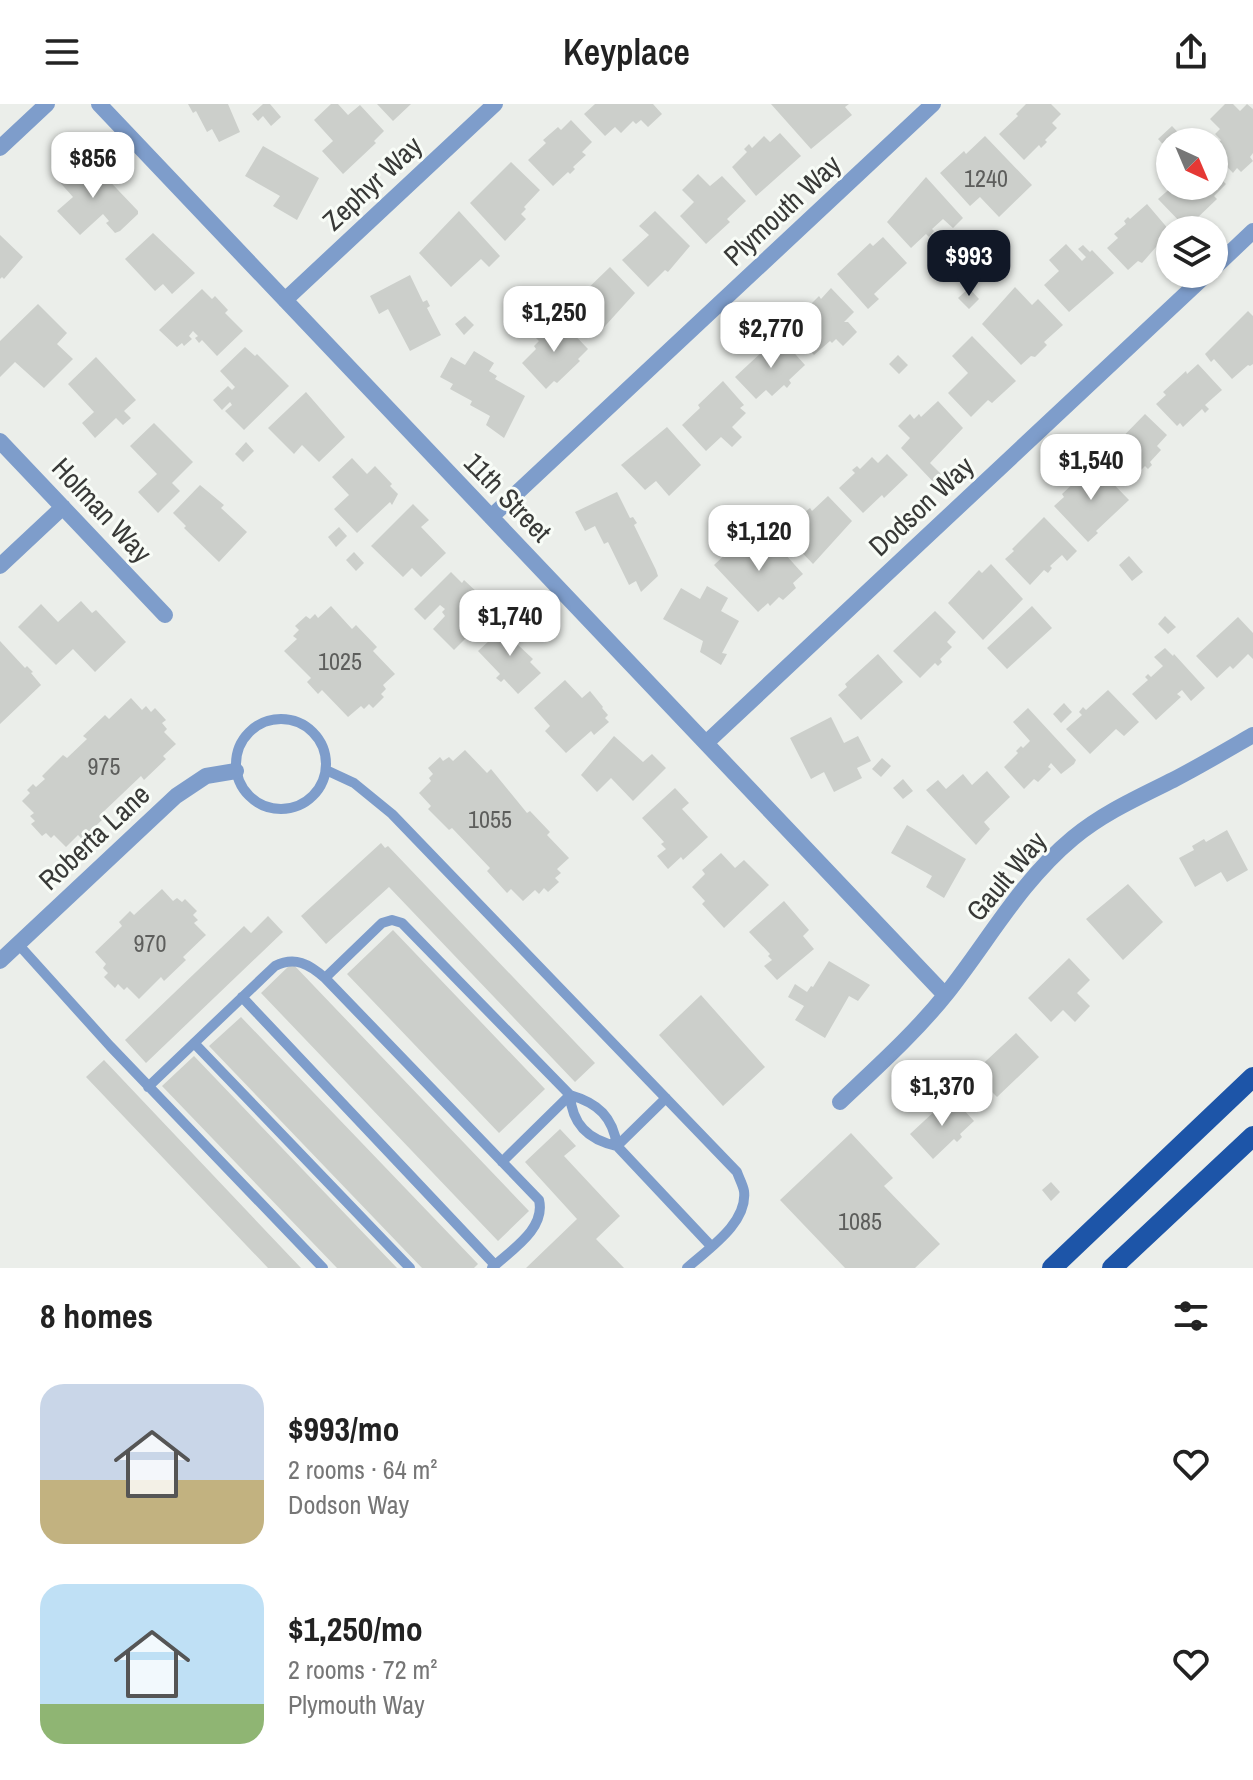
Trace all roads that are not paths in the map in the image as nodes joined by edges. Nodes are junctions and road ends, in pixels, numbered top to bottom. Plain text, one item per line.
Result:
1 (47, 104) edge
2 (99, 104) edge
3 (495, 104) edge
4 (933, 104) edge
5 (0, 148) edge
6 (1253, 231) edge
7 (1228, 255) edge
8 (1192, 288) edge
9 (285, 300) junction
10 (0, 441) edge
11 (63, 507) junction
12 (491, 517) junction
13 (0, 566) edge
14 (165, 615) dead end
15 (1253, 735) edge
16 (706, 743) junction
17 (326, 770) junction
18 (236, 771) junction
19 (18, 944) junction
20 (0, 961) edge
21 (325, 978) junction
22 (945, 995) junction
23 (242, 997) junction
24 (194, 1043) junction
25 (1253, 1077) edge
26 (148, 1087) junction
27 (570, 1095) junction
28 (666, 1098) junction
29 (840, 1102) dead end
30 (1253, 1136) edge
31 (617, 1146) junction
32 (502, 1162) junction
33 (711, 1246) junction
34 (494, 1266) edge
35 (323, 1268) edge
36 (410, 1268) edge
37 (687, 1268) edge
38 (1052, 1268) edge
39 (1112, 1268) edge

1 - 5 street
2 - 9 street, 11th Street
3 - 9 street, Zephyr Way
4 - 12 street, Plymouth Way
6 - 7 street
8 - 16 street, Dodson Way
9 - 12 street, 11th Street
10 - 11 street, Holman Way
11 - 13 street
11 - 14 street, Holman Way
12 - 16 street, 11th Street
15 - 22 street, Gault Way
16 - 22 street, 11th Street
17 - 18 lane
17 - 18 lane
17 - 28 lane
18 - 19 street, Roberta Lane
19 - 20 street, Roberta Lane
19 - 26 lane
21 - 23 lane
21 - 27 lane
21 - 32 lane
22 - 29 street, Gault Way
23 - 24 lane
23 - 34 lane
24 - 26 lane
24 - 36 lane
25 - 38 main road
26 - 35 lane
27 - 31 lane
27 - 31 lane
27 - 32 lane
28 - 31 lane
28 - 33 lane
30 - 39 main road
31 - 33 lane
32 - 34 lane
33 - 37 lane

